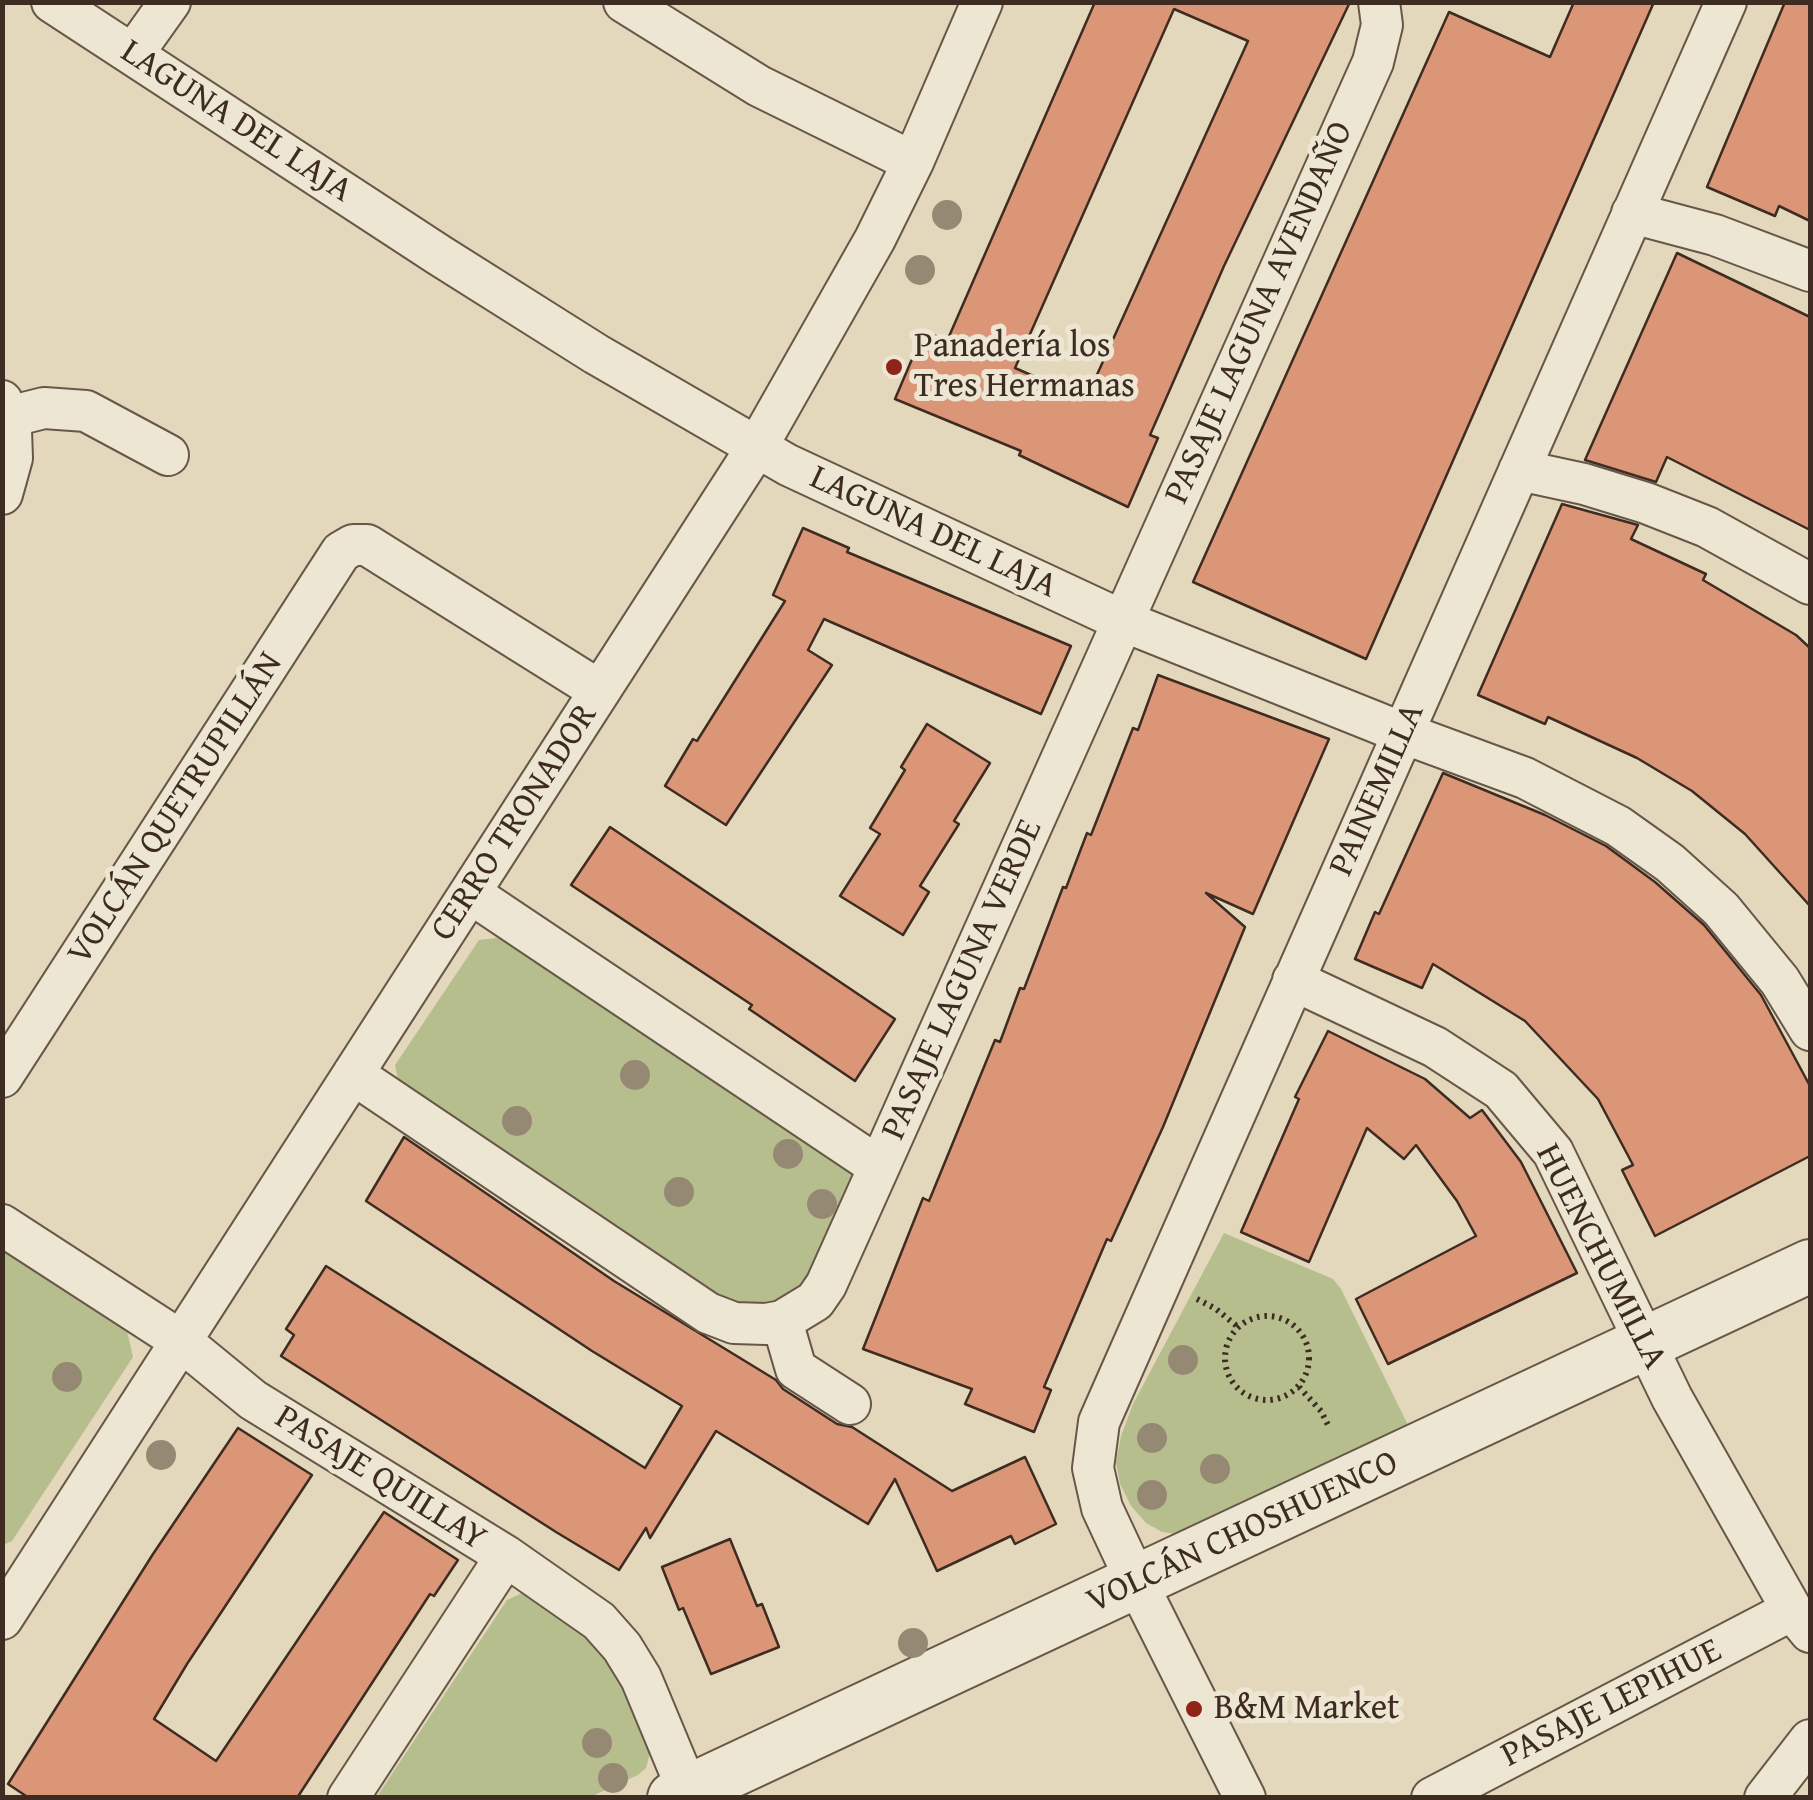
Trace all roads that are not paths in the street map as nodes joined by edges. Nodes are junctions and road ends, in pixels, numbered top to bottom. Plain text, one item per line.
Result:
1 (52, 2) edge
2 (170, 2) edge
3 (624, 2) edge
4 (982, 2) edge
5 (1379, 2) edge
6 (1726, 2) edge
7 (132, 54) junction
8 (914, 162) junction
9 (1632, 213) junction
10 (1810, 271) edge
11 (5, 409) edge
12 (757, 447) junction
13 (168, 455) dead end
14 (1519, 470) junction
15 (2, 494) edge
16 (1810, 584) edge
17 (1123, 621) junction
18 (600, 690) junction
19 (1403, 733) junction
20 (470, 893) junction
21 (1293, 980) junction
22 (1810, 1030) edge
23 (353, 1074) junction
24 (2, 1077) edge
25 (879, 1167) junction
26 (2, 1225) edge
27 (1810, 1266) edge
28 (782, 1321) junction
29 (181, 1341) junction
30 (1647, 1344) junction
31 (850, 1404) dead end
32 (506, 1556) junction
33 (15, 1574) edge
34 (1137, 1584) junction
35 (2, 1619) edge
36 (1801, 1622) edge
37 (1810, 1740) edge
38 (681, 1794) edge
39 (348, 1798) edge
40 (1245, 1798) edge
41 (1432, 1798) edge
42 (1765, 1798) edge

1 - 7 street, LAGUNA DEL LAJA
2 - 7 street
3 - 8 street
4 - 8 street, CERRO TRONADOR
5 - 17 street, PASAJE LAGUNA AVENDAÑO
6 - 9 street, PAINEMILLA
7 - 12 street, LAGUNA DEL LAJA
8 - 12 street, CERRO TRONADOR
9 - 10 street
9 - 14 street, PAINEMILLA
11 - 13 street
11 - 15 street
12 - 17 street, LAGUNA DEL LAJA
12 - 18 street, CERRO TRONADOR
14 - 16 street
14 - 19 street, PAINEMILLA
17 - 19 street, LAGUNA DEL LAJA
17 - 25 street, PASAJE LAGUNA VERDE
18 - 20 street, CERRO TRONADOR
18 - 24 street, VOLCÁN QUETRUPILLÁN
19 - 21 street, PAINEMILLA
19 - 22 street, LAGUNA DEL LAJA
20 - 23 street, CERRO TRONADOR
20 - 25 street
21 - 30 street, HUENCHUMILLA
21 - 34 street, PAINEMILLA
23 - 28 street
23 - 29 street, CERRO TRONADOR
25 - 28 street, PASAJE LAGUNA VERDE
26 - 29 street, PASAJE QUILLAY
27 - 30 street, VOLCÁN CHOSHUENCO
28 - 31 street
29 - 32 street, PASAJE QUILLAY
29 - 33 street, CERRO TRONADOR
30 - 34 street, VOLCÁN CHOSHUENCO
30 - 36 street, HUENCHUMILLA
32 - 38 street, PASAJE QUILLAY
32 - 39 street
33 - 35 street, CERRO TRONADOR
34 - 38 street, VOLCÁN CHOSHUENCO
34 - 40 street, PAINEMILLA
36 - 41 street, PASAJE LEPIHUE
37 - 42 street

